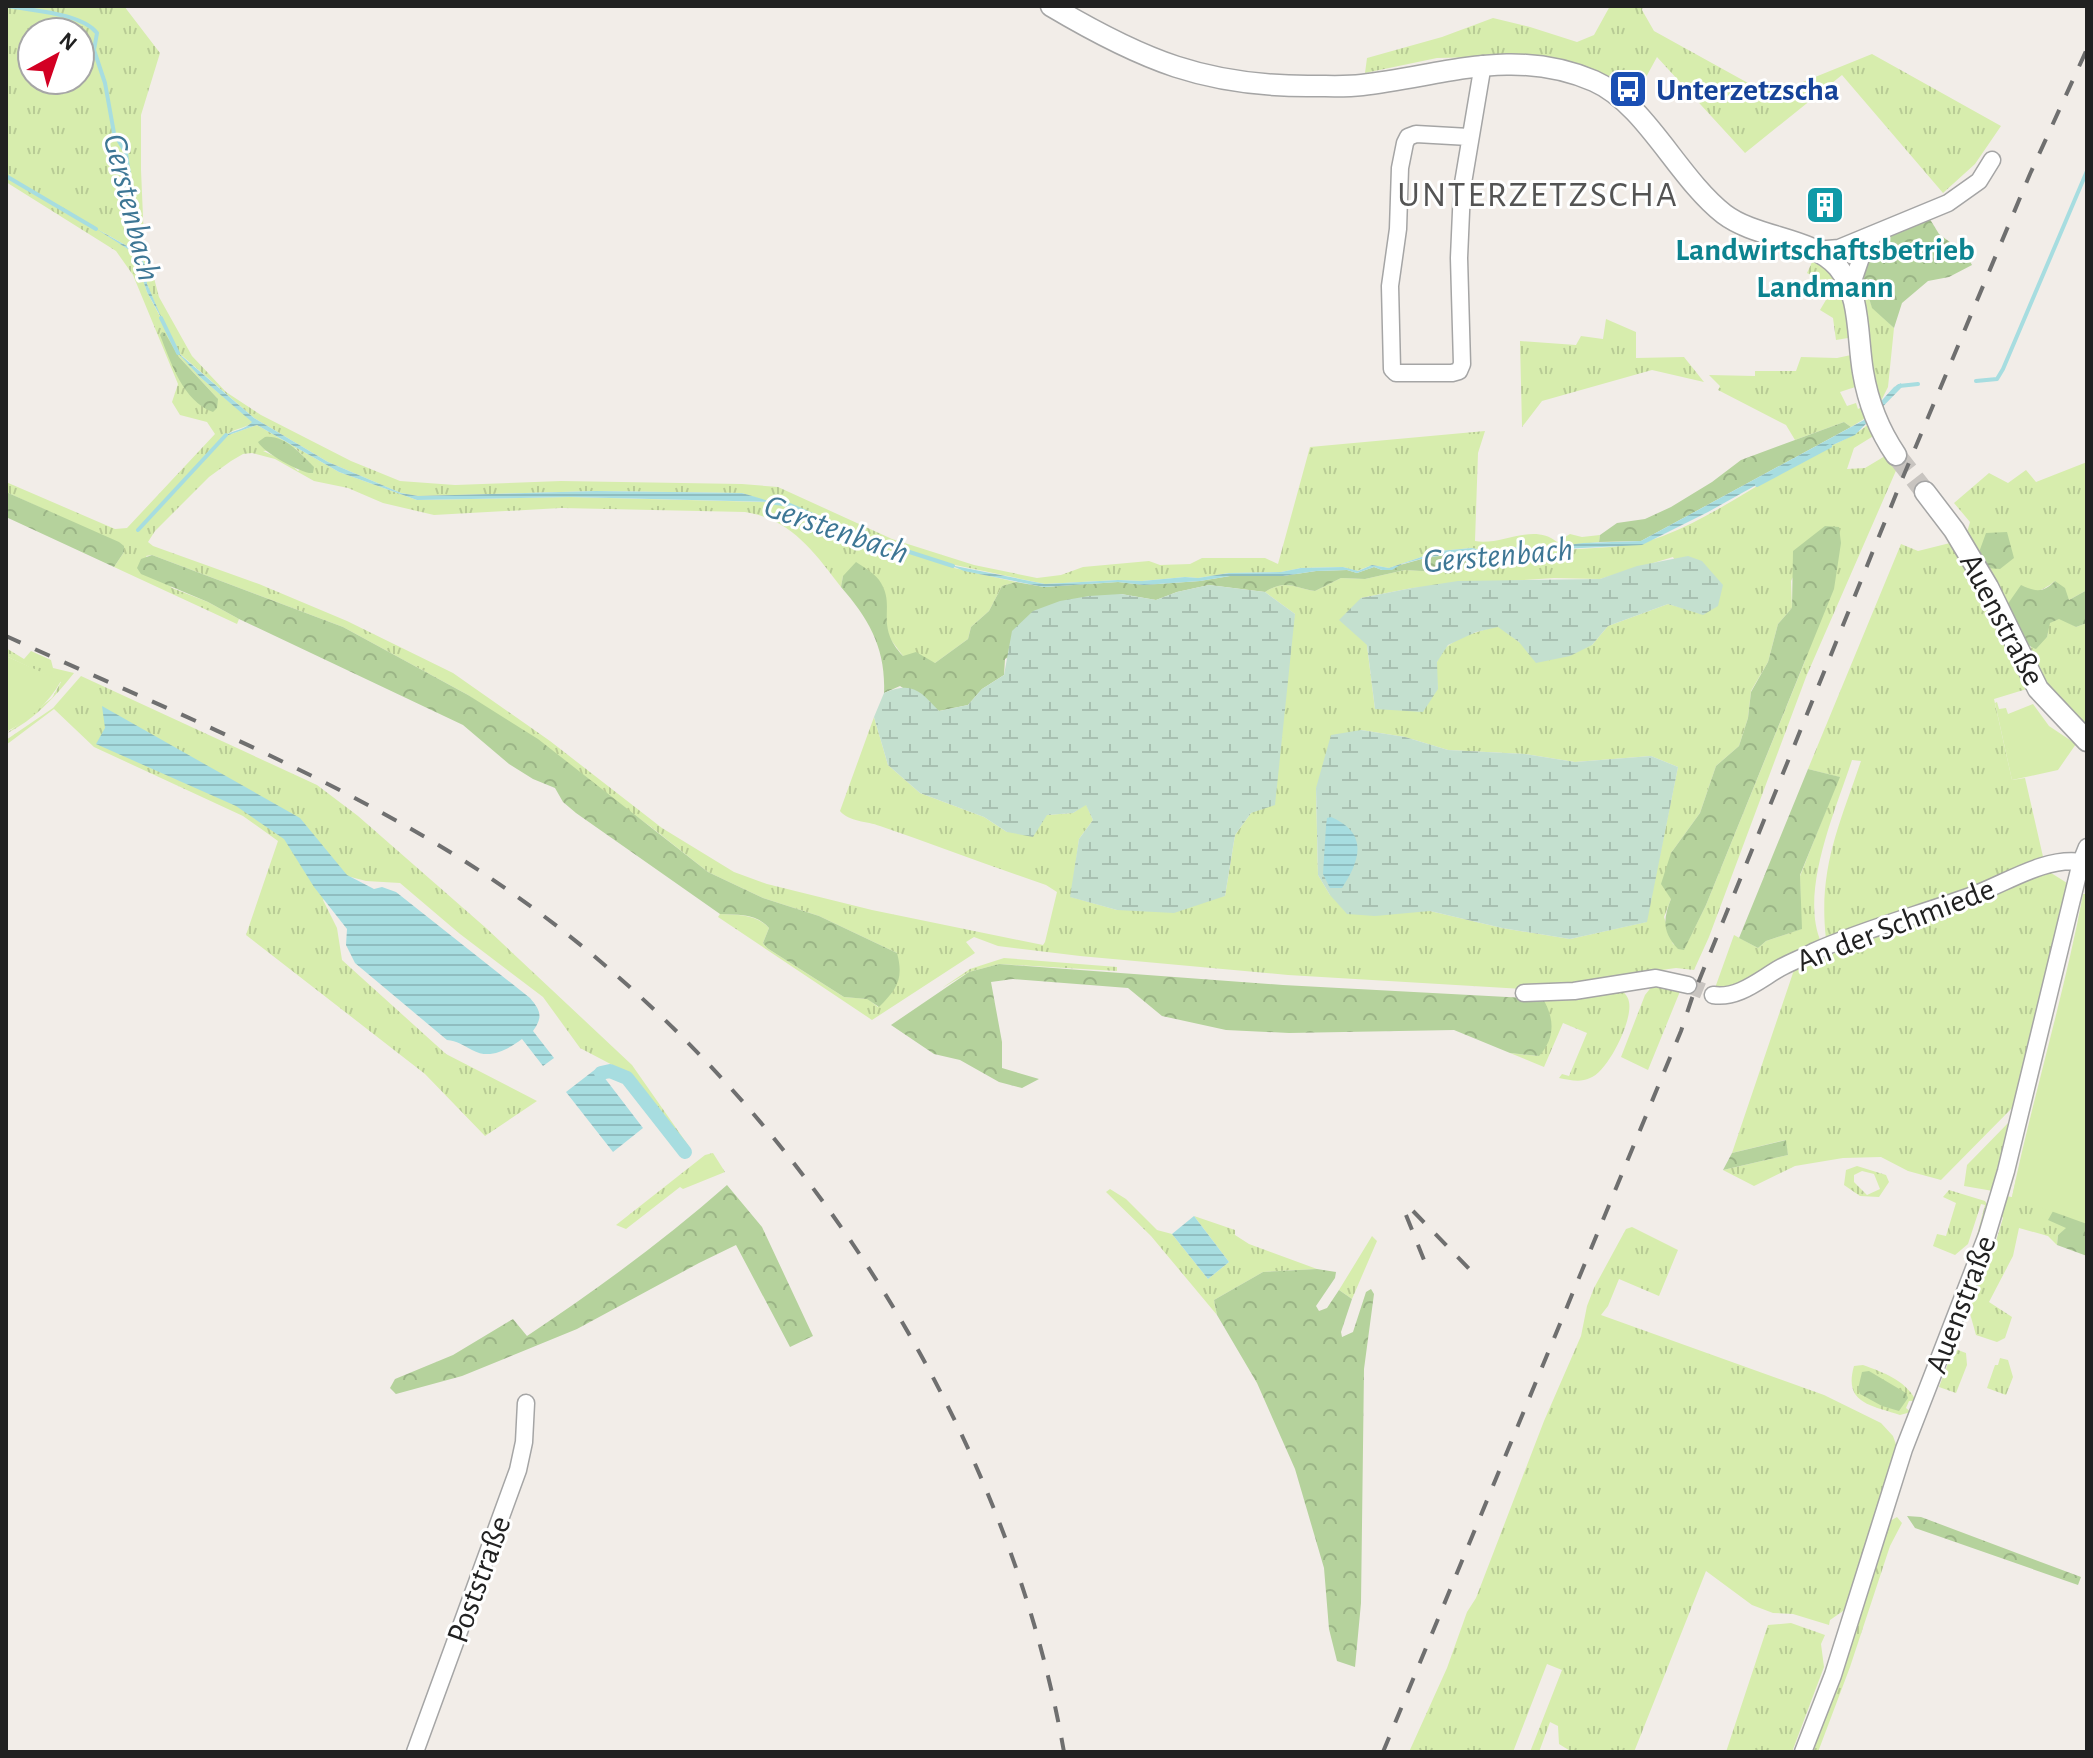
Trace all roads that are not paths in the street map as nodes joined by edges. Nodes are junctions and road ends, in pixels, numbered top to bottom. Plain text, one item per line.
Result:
1 (1051, 6) edge
2 (1483, 64) junction
3 (1469, 137) junction
4 (1992, 160) dead end
5 (1874, 235) junction
6 (1815, 250) junction
7 (1851, 287) junction
8 (1896, 455) tunnel mouth
9 (1925, 492) tunnel mouth
10 (2087, 741) edge
11 (2084, 854) edge
12 (1688, 985) tunnel mouth
13 (1524, 993) dead end
14 (1713, 995) tunnel mouth
15 (526, 1403) dead end
16 (415, 1752) edge
17 (1803, 1752) edge

1 - 2 street
2 - 3 street
2 - 6 street
3 - 3 street
4 - 5 street
5 - 6 street
5 - 7 street
6 - 7 street
7 - 8 street
9 - 10 street, Auenstraße
11 - 14 street, An der Schmiede
11 - 17 street, Auenstraße
12 - 13 street
15 - 16 street, Poststraße

